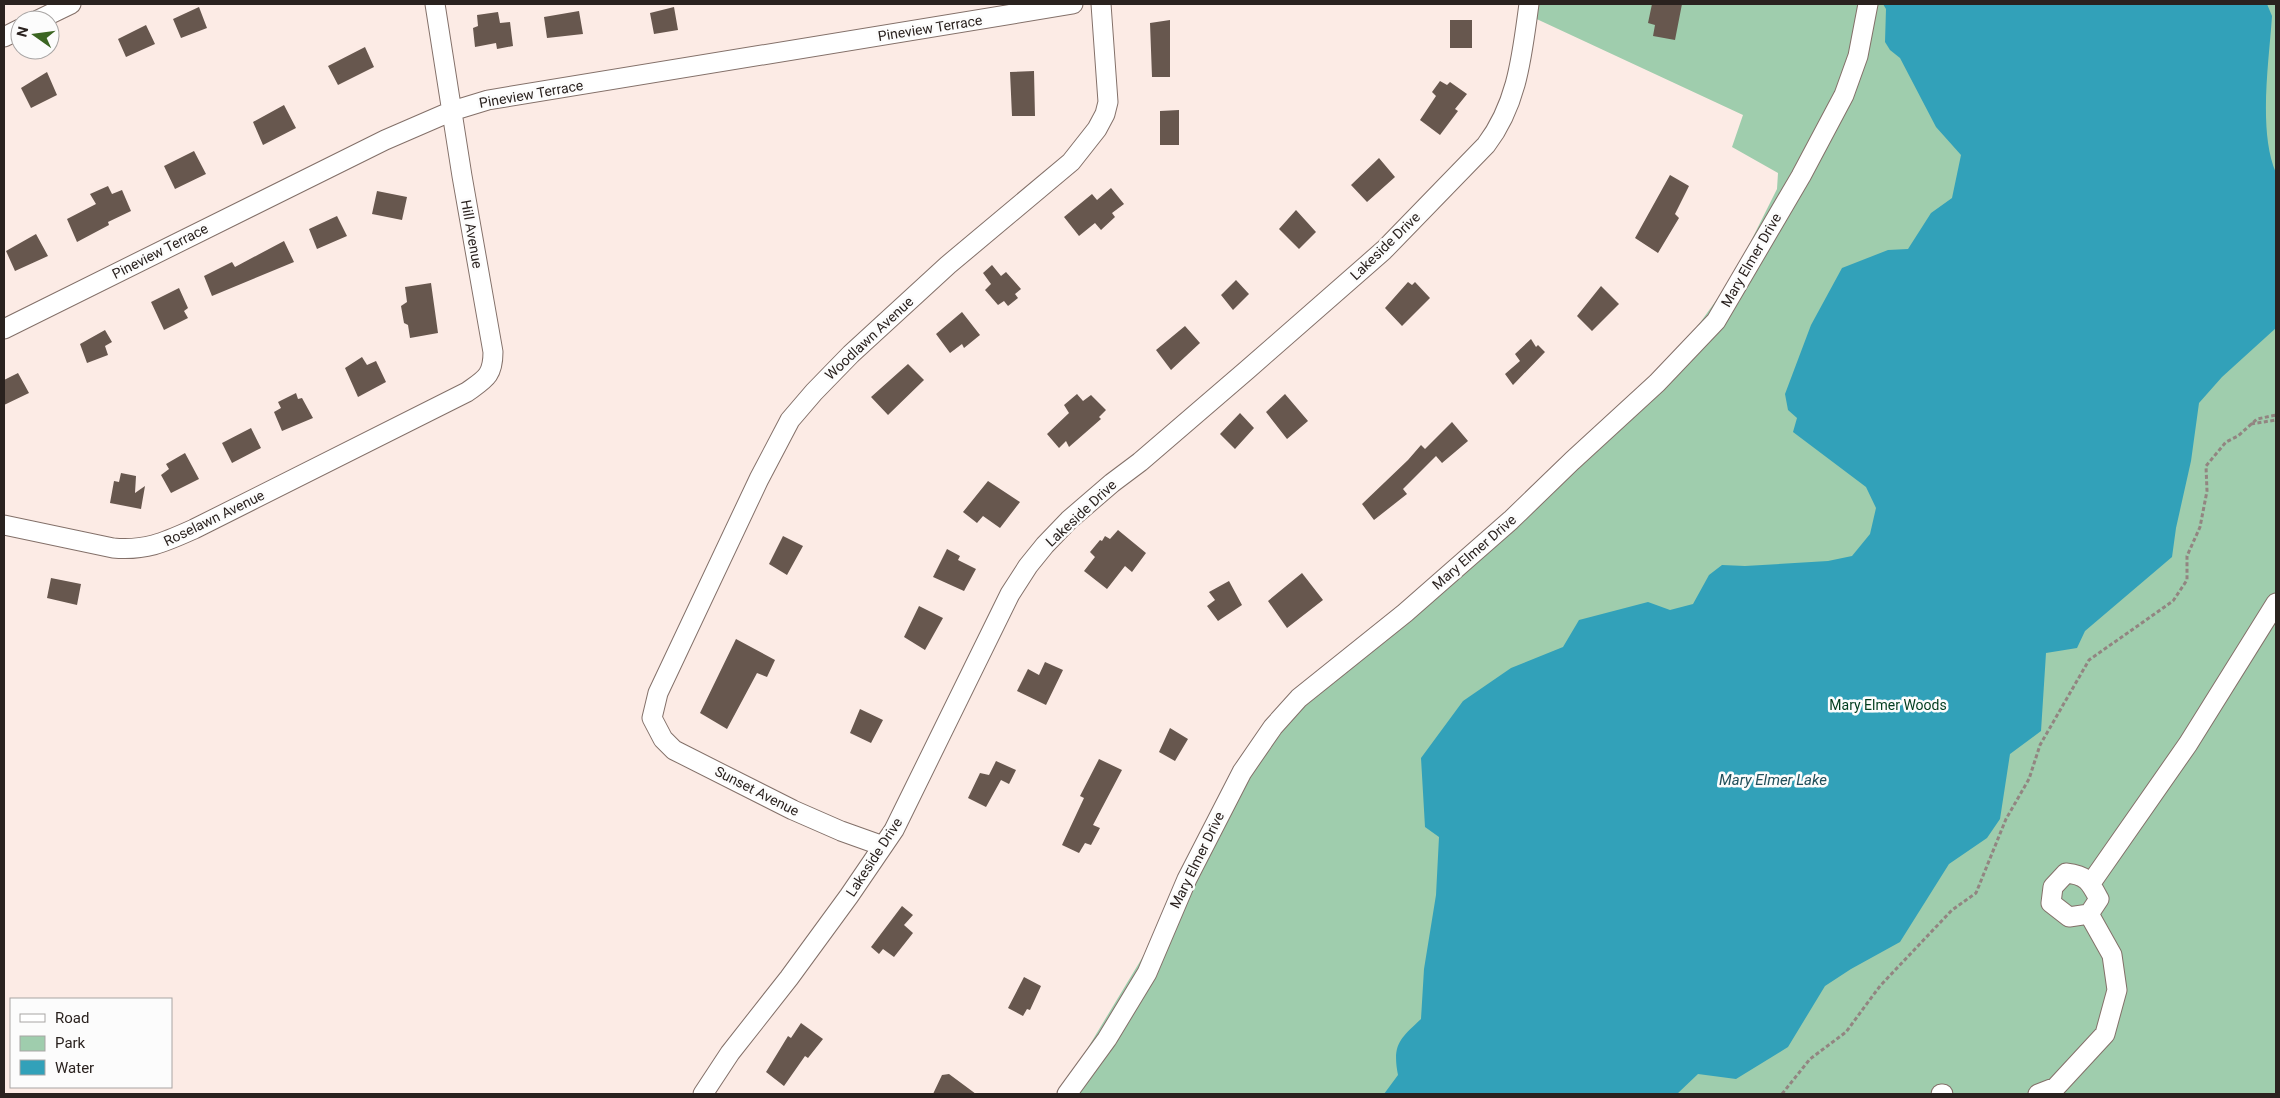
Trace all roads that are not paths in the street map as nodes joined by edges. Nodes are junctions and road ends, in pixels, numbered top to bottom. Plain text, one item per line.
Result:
1 (71, 4) edge
2 (436, 4) edge
3 (1073, 4) edge
4 (1101, 4) edge
5 (1529, 4) edge
6 (1868, 4) edge
7 (59, 10) edge
8 (452, 111) junction
9 (4, 329) edge
10 (411, 420) joint
11 (4, 524) edge
12 (2276, 603) edge
13 (653, 713) joint
14 (883, 846) junction
15 (2091, 883) junction
16 (2089, 914) junction
17 (704, 1094) edge
18 (1067, 1094) edge
19 (2038, 1094) edge

1 - 7 street
2 - 8 street, Hill Avenue
3 - 8 street, Pineview Terrace
4 - 13 street, Woodlawn Avenue
5 - 14 street, Lakeside Drive
6 - 18 street, Mary Elmer Drive
8 - 9 street, Pineview Terrace
8 - 10 street, Hill Avenue
10 - 11 street, Roselawn Avenue
12 - 15 street
13 - 14 street, Sunset Avenue
14 - 17 street, Lakeside Drive
15 - 16 street
15 - 16 street
16 - 19 street

